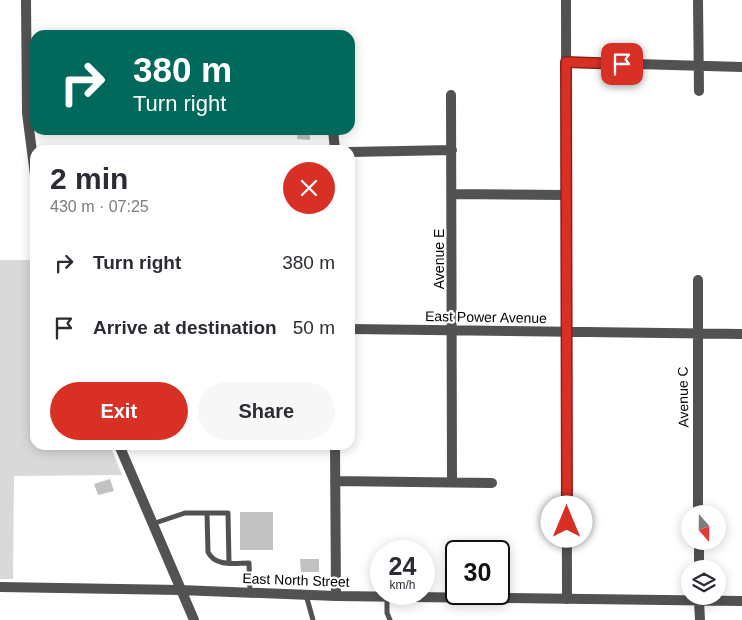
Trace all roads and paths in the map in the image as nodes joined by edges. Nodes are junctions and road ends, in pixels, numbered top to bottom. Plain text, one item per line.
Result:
1 (26, 0) edge
2 (566, 0) edge
3 (698, 0) edge
4 (566, 62) junction
5 (698, 65) junction
6 (742, 67) edge
7 (698, 91) dead end
8 (451, 95) dead end
9 (31, 145) edge
10 (452, 150) junction
11 (355, 152) edge
12 (453, 194) junction
13 (567, 194) junction
14 (698, 280) dead end
15 (355, 329) edge
16 (453, 330) junction
17 (566, 331) junction
18 (696, 333) junction
19 (742, 334) edge
20 (121, 450) edge
21 (335, 450) edge
22 (335, 481) junction
23 (452, 482) junction
24 (492, 483) dead end
25 (698, 505) edge
26 (207, 513) junction
27 (152, 524) junction
28 (229, 563) junction
29 (0, 587) edge
30 (180, 590) junction
31 (250, 592) junction
32 (306, 594) junction
33 (336, 596) junction
34 (370, 596) edge
35 (435, 597) edge
36 (681, 598) edge
37 (568, 599) junction
38 (726, 600) edge
39 (742, 601) edge
40 (387, 605) edge
41 (699, 605) edge
42 (194, 620) edge
43 (313, 620) edge
44 (390, 620) edge
45 (700, 620) edge

1 - 9 street
2 - 4 street
3 - 5 street
4 - 5 street
4 - 13 street
5 - 6 street
5 - 7 street
8 - 10 street, Avenue E
10 - 11 street
10 - 12 street, Avenue E
12 - 13 street
12 - 16 street, Avenue E
13 - 17 street
14 - 18 street, Avenue C
15 - 16 street, East Power Avenue
16 - 17 street, East Power Avenue
16 - 23 street, Avenue E
17 - 18 street, East Power Avenue
17 - 37 street
18 - 19 street, East Power Avenue
18 - 25 street, Avenue C
20 - 27 street
21 - 22 street
22 - 23 street
22 - 33 street
23 - 24 street
26 - 27 lane
26 - 28 lane
26 - 28 lane
27 - 30 street
28 - 31 lane
29 - 30 street, East North Street
30 - 31 street, East North Street
30 - 42 street
31 - 32 street, East North Street
32 - 33 street, East North Street
32 - 43 lane
33 - 34 street, East North Street
35 - 37 street, East North Street
36 - 37 street, East North Street
38 - 39 street, East North Street
40 - 44 lane
41 - 45 street

